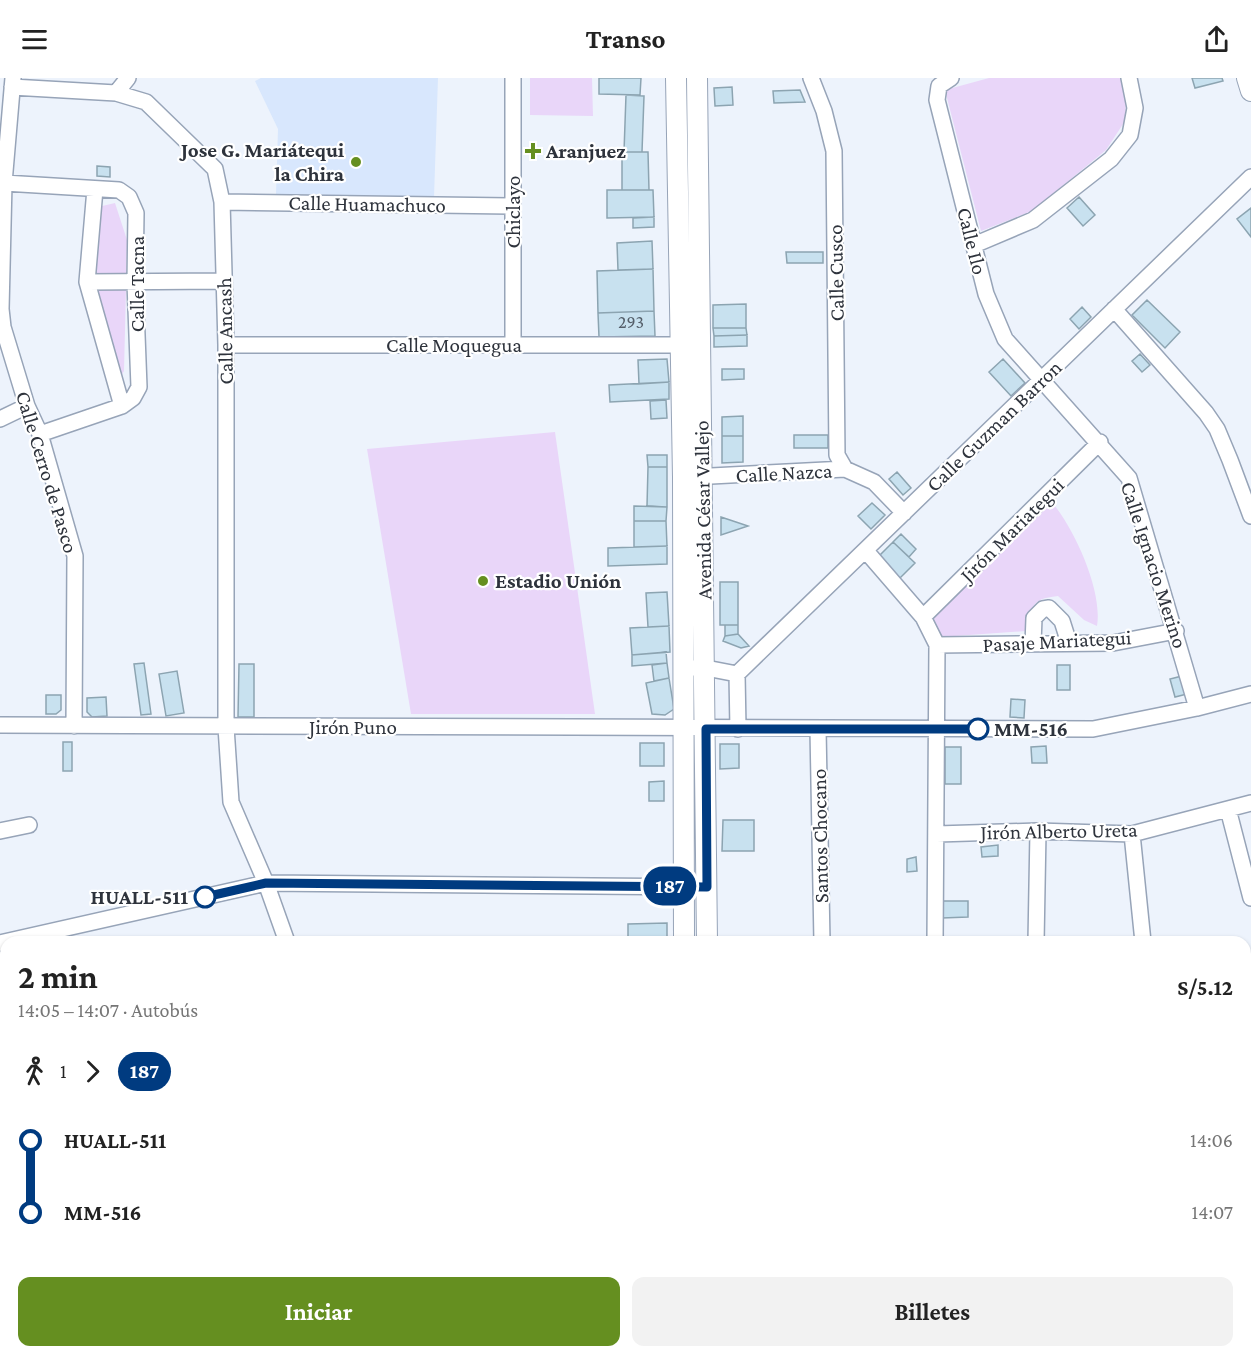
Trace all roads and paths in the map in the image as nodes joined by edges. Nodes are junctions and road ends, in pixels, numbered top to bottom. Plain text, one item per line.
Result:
1 (128, 78) edge
2 (513, 78) edge
3 (676, 78) edge
4 (697, 78) edge
5 (811, 78) edge
6 (1129, 78) edge
7 (1247, 78) edge
8 (945, 82) edge
9 (12, 83) edge
10 (1251, 91) edge
11 (116, 93) junction
12 (1251, 177) edge
13 (4, 183) junction
14 (95, 189) junction
15 (222, 202) junction
16 (513, 206) junction
17 (974, 245) junction
18 (224, 281) junction
19 (87, 282) junction
20 (135, 283) junction
21 (690, 304) junction
22 (1114, 309) junction
23 (226, 345) junction
24 (513, 345) junction
25 (681, 345) junction
26 (1041, 380) junction
27 (27, 406) junction
28 (122, 406) junction
29 (0, 419) edge
30 (40, 434) junction
31 (1100, 442) junction
32 (845, 470) junction
33 (693, 477) junction
34 (904, 513) junction
35 (1251, 516) edge
36 (866, 551) junction
37 (923, 617) junction
38 (1176, 631) junction
39 (1069, 643) junction
40 (937, 645) junction
41 (1033, 645) junction
42 (685, 668) junction
43 (706, 668) junction
44 (737, 674) junction
45 (1251, 694) edge
46 (1197, 708) junction
47 (0, 725) edge
48 (74, 726) junction
49 (226, 727) junction
50 (685, 729) junction
51 (706, 729) junction
52 (738, 729) junction
53 (818, 729) junction
54 (936, 729) junction
55 (1251, 803) edge
56 (1228, 809) junction
57 (29, 825) dead end
58 (0, 831) edge
59 (1038, 831) junction
60 (937, 834) junction
61 (1132, 834) junction
62 (266, 883) junction
63 (685, 886) junction
64 (707, 887) junction
65 (1251, 898) edge
66 (31, 936) edge
67 (285, 936) edge
68 (684, 936) edge
69 (707, 936) edge
70 (822, 936) edge
71 (935, 936) edge
72 (1036, 936) edge
73 (1142, 936) edge

1 - 11 street
2 - 16 street, Chiclayo
3 - 21 main road, Avenida César Vallejo
4 - 21 main road, Avenida César Vallejo
5 - 32 street, Calle Cusco
6 - 17 street
7 - 10 main road
8 - 17 street, Calle Ilo
9 - 11 street, Calle Ancash
9 - 13 street, Calle Cerro de Pasco
11 - 15 street, Calle Ancash
12 - 22 street, Calle Guzman Barron
13 - 14 street, Calle Tacna
13 - 27 street, Calle Cerro de Pasco
14 - 19 street
14 - 20 street, Calle Tacna
15 - 16 street, Calle Huamachuco
15 - 18 street, Calle Ancash
16 - 24 street, Chiclayo
17 - 26 street, Calle Ilo
18 - 20 street
18 - 23 street, Calle Ancash
19 - 20 street
19 - 28 street
20 - 28 street, Calle Tacna
21 - 25 main road, Avenida César Vallejo
21 - 33 main road, Avenida César Vallejo
22 - 26 street, Calle Guzman Barron
22 - 35 street
23 - 24 street, Calle Moquegua
23 - 49 street, Calle Ancash
24 - 25 street, Calle Moquegua
25 - 33 main road, Avenida César Vallejo
26 - 31 street, Calle Ignacio Merino
26 - 34 street, Calle Guzman Barron
27 - 29 street
27 - 30 street, Calle Cerro de Pasco
28 - 30 street
30 - 48 street, Calle Cerro de Pasco
31 - 37 street, Jirón Mariategui
31 - 38 street, Calle Ignacio Merino
32 - 33 street, Calle Nazca
32 - 34 street, Calle Nazca
33 - 42 main road, Avenida César Vallejo
33 - 43 main road, Avenida César Vallejo
34 - 36 street, Calle Guzman Barron
36 - 37 street
36 - 44 street, Calle Guzman Barron
37 - 40 street
38 - 39 street, Pasaje Mariategui
38 - 46 street, Calle Ignacio Merino
39 - 41 street, Pasaje Mariategui
39 - 41 street
40 - 41 street, Pasaje Mariategui
40 - 54 street
42 - 43 street
42 - 50 main road, Avenida César Vallejo
43 - 44 street
43 - 51 main road, Avenida César Vallejo
44 - 52 street
45 - 46 street, Jirón Puno
46 - 54 street, Jirón Puno
47 - 48 street, Jirón Puno
48 - 49 street, Jirón Puno
49 - 50 street, Jirón Puno
49 - 62 street, Calle Ancash
50 - 51 street, Jirón Puno
50 - 63 main road, Avenida César Vallejo
51 - 52 street, Jirón Puno
51 - 64 main road, Avenida César Vallejo
52 - 53 street, Jirón Puno
53 - 54 street, Jirón Puno
53 - 70 street, Santos Chocano
54 - 60 street
55 - 56 street, Jirón Alberto Ureta
56 - 61 street, Jirón Alberto Ureta
56 - 65 street
57 - 58 street
59 - 60 street, Jirón Alberto Ureta
59 - 61 street, Jirón Alberto Ureta
59 - 72 street
60 - 71 street
61 - 73 street
62 - 63 street
62 - 66 street
62 - 67 street, Calle Ancash
63 - 64 street
63 - 68 main road, Avenida César Vallejo
64 - 69 main road, Avenida César Vallejo

